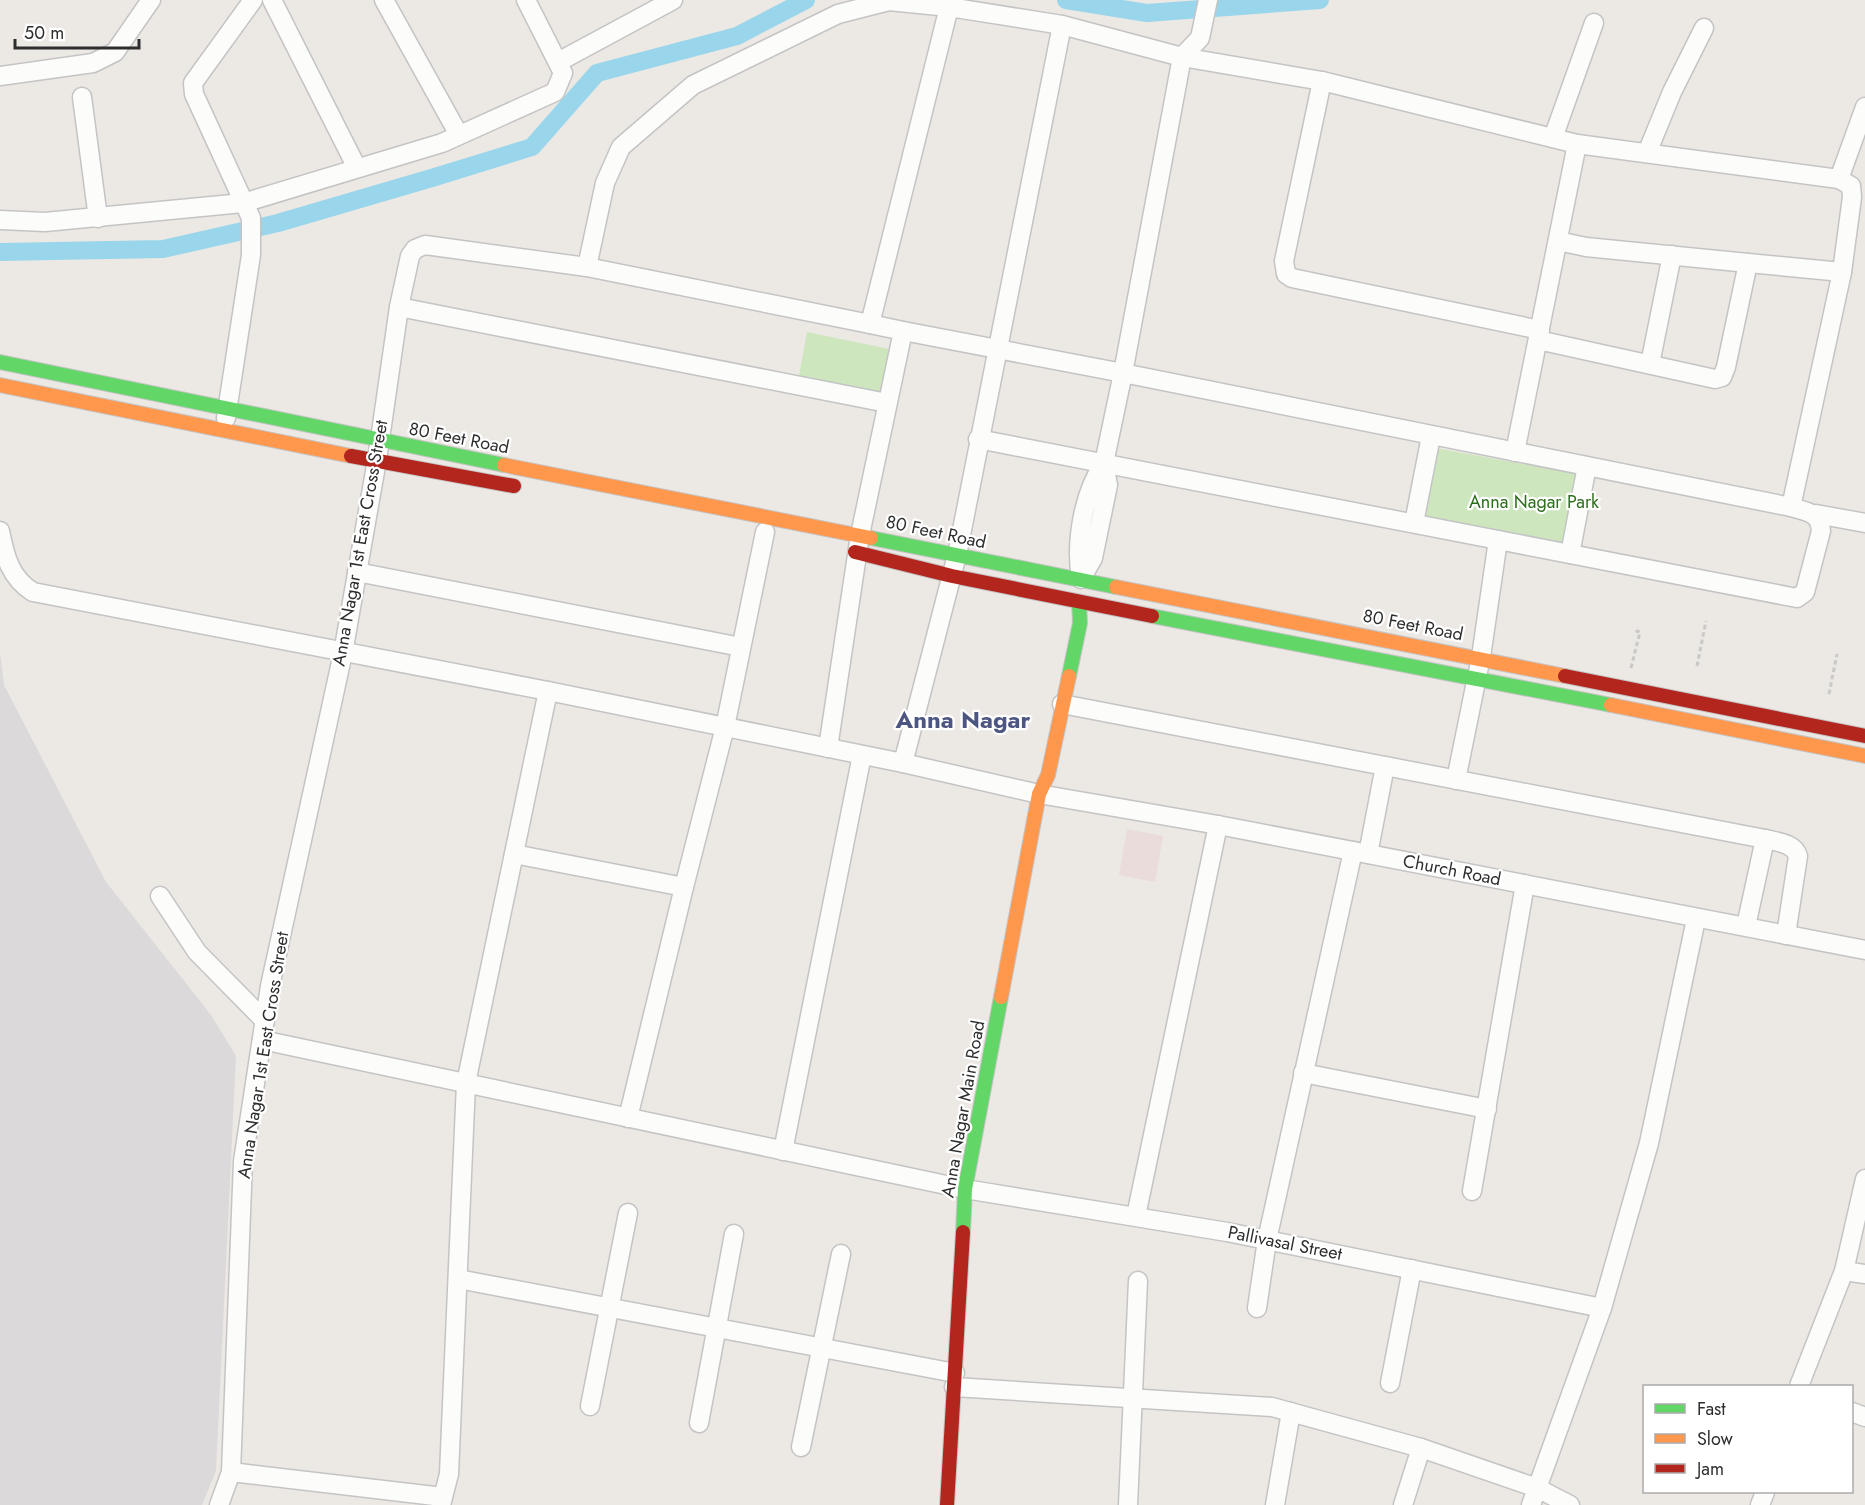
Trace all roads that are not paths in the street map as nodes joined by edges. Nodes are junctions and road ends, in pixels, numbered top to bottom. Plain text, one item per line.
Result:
1 (152, 0) edge
2 (254, 0) edge
3 (272, 0) edge
4 (384, 0) edge
5 (526, 0) edge
6 (673, 0) edge
7 (1208, 0) edge
8 (951, 4) edge
9 (1594, 23) dead end
10 (1062, 25) junction
11 (1704, 28) dead end
12 (1182, 57) junction
13 (558, 62) junction
14 (0, 76) edge
15 (1322, 81) junction
16 (82, 97) dead end
17 (1865, 107) edge
18 (459, 135) junction
19 (1552, 138) junction
20 (1577, 144) junction
21 (1647, 153) junction
22 (357, 168) junction
23 (1839, 179) junction
24 (247, 210) junction
25 (98, 218) junction
26 (0, 220) edge
27 (1557, 242) junction
28 (1672, 255) junction
29 (1748, 263) junction
30 (587, 267) junction
31 (1842, 272) junction
32 (399, 307) junction
33 (870, 324) junction
34 (903, 331) junction
35 (1539, 335) junction
36 (998, 351) junction
37 (0, 362) edge
38 (1650, 364) junction
39 (1123, 374) junction
40 (0, 385) edge
41 (887, 403) junction
42 (227, 410) junction
43 (224, 432) junction
44 (1431, 436) junction
45 (378, 440) junction
46 (978, 440) junction
47 (1515, 452) junction
48 (377, 460) junction
49 (1104, 463) junction
50 (1587, 466) junction
51 (526, 488) dead end
52 (1791, 507) junction
53 (1816, 514) junction
54 (1414, 523) junction
55 (1865, 523) edge
56 (0, 531) edge
57 (764, 532) dead end
58 (1498, 540) junction
59 (860, 544) junction
60 (838, 548) dead end
61 (1570, 554) junction
62 (957, 555) junction
63 (357, 572) junction
64 (952, 576) junction
65 (1081, 579) junction
66 (1079, 602) junction
67 (741, 647) junction
68 (343, 653) junction
69 (1481, 657) junction
70 (1477, 678) junction
71 (548, 691) junction
72 (1062, 704) junction
73 (725, 727) junction
74 (1865, 736) edge
75 (828, 748) junction
76 (862, 754) junction
77 (1865, 756) edge
78 (903, 763) junction
79 (1385, 766) junction
80 (1456, 780) junction
81 (1039, 794) junction
82 (1218, 825) junction
83 (1765, 839) junction
84 (1360, 852) junction
85 (514, 854) junction
86 (1525, 884) junction
87 (684, 887) junction
88 (160, 896) dead end
89 (1696, 919) junction
90 (1746, 926) junction
91 (1786, 935) junction
92 (1865, 950) edge
93 (265, 1021) junction
94 (262, 1040) junction
95 (1304, 1073) junction
96 (466, 1083) junction
97 (1487, 1109) junction
98 (628, 1118) junction
99 (783, 1151) junction
100 (1865, 1179) edge
101 (965, 1189) junction
102 (1472, 1191) dead end
103 (628, 1213) dead end
104 (1136, 1216) junction
105 (734, 1234) dead end
106 (1266, 1240) junction
107 (841, 1254) dead end
108 (1412, 1269) junction
109 (1844, 1271) junction
110 (1865, 1274) edge
111 (458, 1279) junction
112 (1138, 1281) dead end
113 (609, 1308) junction
114 (1257, 1308) dead end
115 (1602, 1308) junction
116 (717, 1328) junction
117 (822, 1348) junction
118 (954, 1380) junction
119 (1390, 1383) dead end
120 (1799, 1385) edge
121 (1131, 1398) junction
122 (590, 1406) dead end
123 (1291, 1412) junction
124 (699, 1424) dead end
125 (801, 1447) dead end
126 (1421, 1448) junction
127 (231, 1472) junction
128 (1534, 1497) edge
129 (442, 1501) edge
130 (219, 1505) edge
131 (947, 1505) edge
132 (1128, 1505) edge
133 (1275, 1505) edge
134 (1403, 1505) edge
135 (1570, 1505) edge

1 - 14 street
2 - 24 street
3 - 22 street
4 - 18 street
5 - 13 street
6 - 13 street
7 - 12 street
8 - 10 street
8 - 30 street
8 - 33 street
9 - 19 street
10 - 12 street
10 - 36 street
11 - 21 street
12 - 15 street
12 - 39 street
13 - 18 street
15 - 19 street
15 - 35 street
16 - 25 street
17 - 23 street
18 - 22 street
19 - 20 street
20 - 21 street
20 - 27 street
21 - 23 street
22 - 24 street
23 - 31 street
24 - 25 street
24 - 42 street
25 - 26 street
27 - 28 street
27 - 35 street
28 - 29 street
28 - 38 street
29 - 31 street
29 - 38 street
30 - 32 street, Anna Nagar 1st East Cross Street
30 - 33 street, Anna Nagar 1st East Cross Street
31 - 52 street
32 - 41 street
32 - 45 street, Anna Nagar 1st East Cross Street
33 - 34 street, Anna Nagar 1st East Cross Street
34 - 36 street, Anna Nagar 1st East Cross Street
34 - 41 street
35 - 38 street
35 - 47 street
36 - 39 street, Anna Nagar 1st East Cross Street
36 - 46 street
37 - 42 main road, 80 Feet Road
39 - 44 street, Anna Nagar 1st East Cross Street
39 - 49 street
40 - 43 main road, 80 Feet Road
41 - 59 street
42 - 43 street
42 - 45 main road, 80 Feet Road
43 - 48 main road, 80 Feet Road
44 - 47 street, Anna Nagar 1st East Cross Street
44 - 54 street
45 - 48 street, Anna Nagar 1st East Cross Street
45 - 59 main road, 80 Feet Road
46 - 49 street
46 - 62 street
47 - 50 street, Anna Nagar 1st East Cross Street
48 - 51 main road, 80 Feet Road
48 - 63 street, Anna Nagar 1st East Cross Street
49 - 54 street
49 - 65 street
50 - 52 street, Anna Nagar 1st East Cross Street
50 - 61 street
52 - 53 street, Anna Nagar 1st East Cross Street
53 - 55 street, Anna Nagar 1st East Cross Street
53 - 61 street
54 - 58 street
56 - 68 street, Church Road
57 - 67 street
58 - 61 street
58 - 69 street
59 - 60 main road, 80 Feet Road
59 - 62 main road, 80 Feet Road
59 - 64 main road, 80 Feet Road
59 - 75 street
62 - 64 street
62 - 65 main road, 80 Feet Road
63 - 67 street
63 - 68 street, Anna Nagar 1st East Cross Street
64 - 66 main road, 80 Feet Road
64 - 78 street
65 - 66 street
65 - 69 main road, 80 Feet Road
66 - 70 main road, 80 Feet Road
66 - 72 main road, Anna Nagar Main Road
66 - 81 main road, Anna Nagar Main Road
67 - 73 street
68 - 71 street, Church Road
68 - 93 street, Anna Nagar 1st East Cross Street
69 - 70 street
69 - 74 main road, 80 Feet Road
70 - 77 main road, 80 Feet Road
70 - 80 street
71 - 73 street, Church Road
71 - 85 street
72 - 79 street
72 - 81 main road, Anna Nagar Main Road
73 - 75 street, Church Road
73 - 87 street
75 - 76 street, Church Road
76 - 78 street, Church Road
76 - 99 street
78 - 81 street, Church Road
79 - 80 street
79 - 84 street
80 - 83 street
81 - 82 street, Church Road
81 - 101 main road, Anna Nagar Main Road
82 - 84 street, Church Road
82 - 104 street
83 - 90 street
83 - 91 street
84 - 86 street, Church Road
84 - 95 street
85 - 87 street
85 - 96 street
86 - 89 street, Church Road
86 - 97 street
87 - 98 street
88 - 93 street
89 - 90 street, Church Road
89 - 115 street
90 - 91 street, Church Road
91 - 92 street, Church Road
93 - 94 street, Anna Nagar 1st East Cross Street
94 - 96 street, Pallivasal Street
94 - 127 street, Anna Nagar 1st East Cross Street
95 - 97 street
95 - 106 street
96 - 98 street, Pallivasal Street
96 - 111 street
97 - 102 street
98 - 99 street, Pallivasal Street
99 - 101 street, Pallivasal Street
100 - 109 street
101 - 104 street, Pallivasal Street
101 - 118 main road, Anna Nagar Main Road
103 - 113 street
104 - 106 street, Pallivasal Street
105 - 116 street
106 - 108 street, Pallivasal Street
106 - 114 street
107 - 117 street
108 - 115 street, Pallivasal Street
108 - 119 street
109 - 110 street
109 - 120 street
111 - 113 street
111 - 129 street
112 - 121 street
113 - 116 street
113 - 122 street
115 - 128 street
116 - 117 street
116 - 124 street
117 - 118 street
117 - 125 street
118 - 121 street
118 - 131 main road, Anna Nagar Main Road
121 - 123 street
121 - 132 street
123 - 126 street
123 - 133 street
126 - 128 street
126 - 134 street
127 - 129 street
127 - 130 street, Anna Nagar 1st East Cross Street
128 - 135 street

